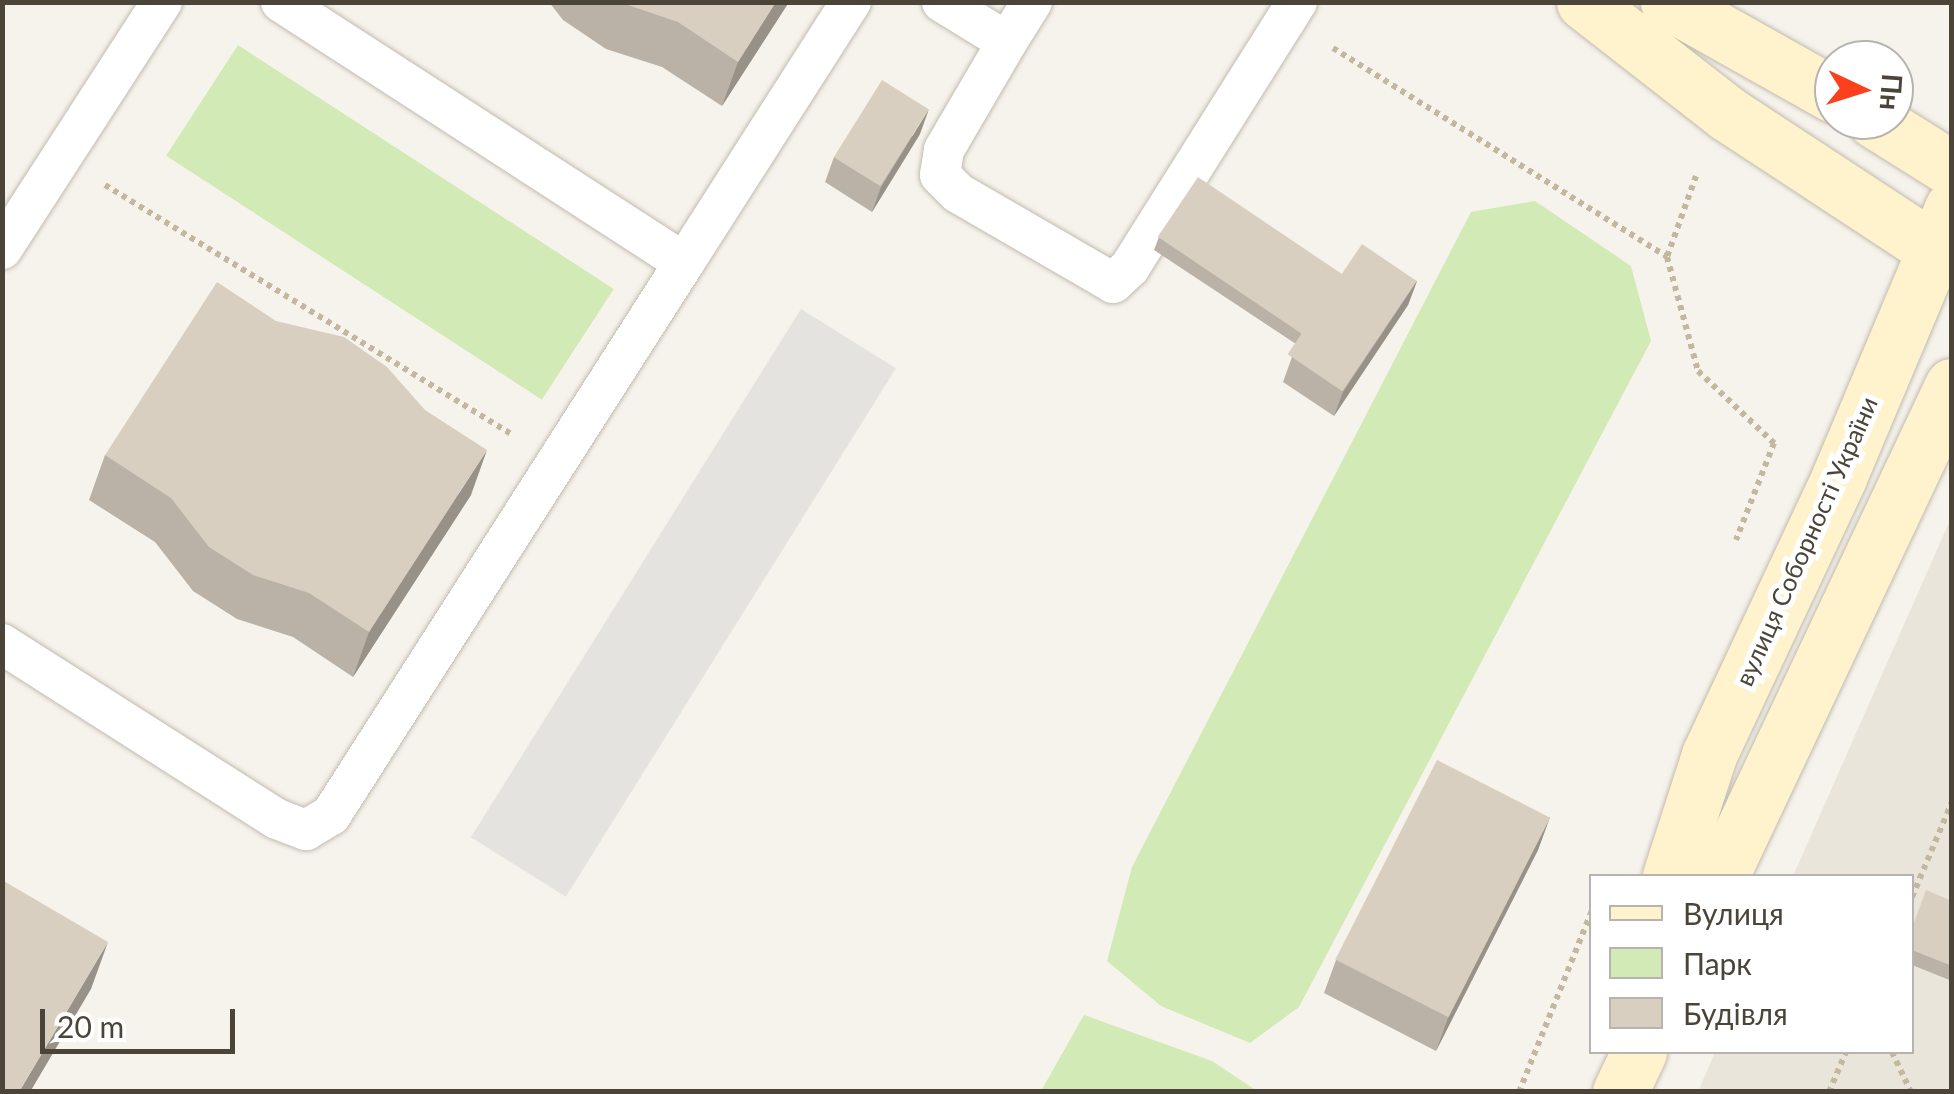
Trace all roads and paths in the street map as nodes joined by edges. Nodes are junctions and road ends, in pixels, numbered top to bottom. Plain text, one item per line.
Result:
1 (162, 2) edge
2 (281, 2) edge
3 (851, 2) edge
4 (942, 2) edge
5 (1032, 2) edge
6 (1584, 2) edge
7 (1668, 2) edge
8 (1292, 10) edge
9 (1007, 42) junction
10 (1814, 84) edge
11 (1906, 140) edge
12 (61, 158) junction
13 (1952, 169) edge
14 (1696, 176) dead end
15 (1945, 240) edge
16 (2, 250) edge
17 (1666, 257) junction
18 (684, 263) junction
19 (1952, 386) edge
20 (1774, 443) dead end
21 (557, 462) junction
22 (2, 644) edge
23 (1952, 802) edge
24 (1671, 874) edge
25 (1722, 874) edge
26 (1914, 892) edge
27 (1589, 917) edge
28 (1613, 1054) edge
29 (1638, 1054) edge
30 (1845, 1054) edge
31 (1893, 1054) edge
32 (1519, 1092) edge
33 (1602, 1092) edge
34 (1620, 1092) edge
35 (1829, 1092) edge
36 (1911, 1092) edge

1 - 12 lane
2 - 18 lane
3 - 18 lane
4 - 9 lane
5 - 9 lane
6 - 15 street
7 - 10 street
8 - 9 lane
8 - 17 path
11 - 13 street
12 - 16 lane
12 - 21 path
14 - 17 path
15 - 24 street, вулиця Соборності України
17 - 20 path
18 - 21 lane
19 - 25 street
21 - 22 lane
23 - 26 path
27 - 32 path
28 - 33 street
29 - 34 street
30 - 35 path
31 - 36 path

